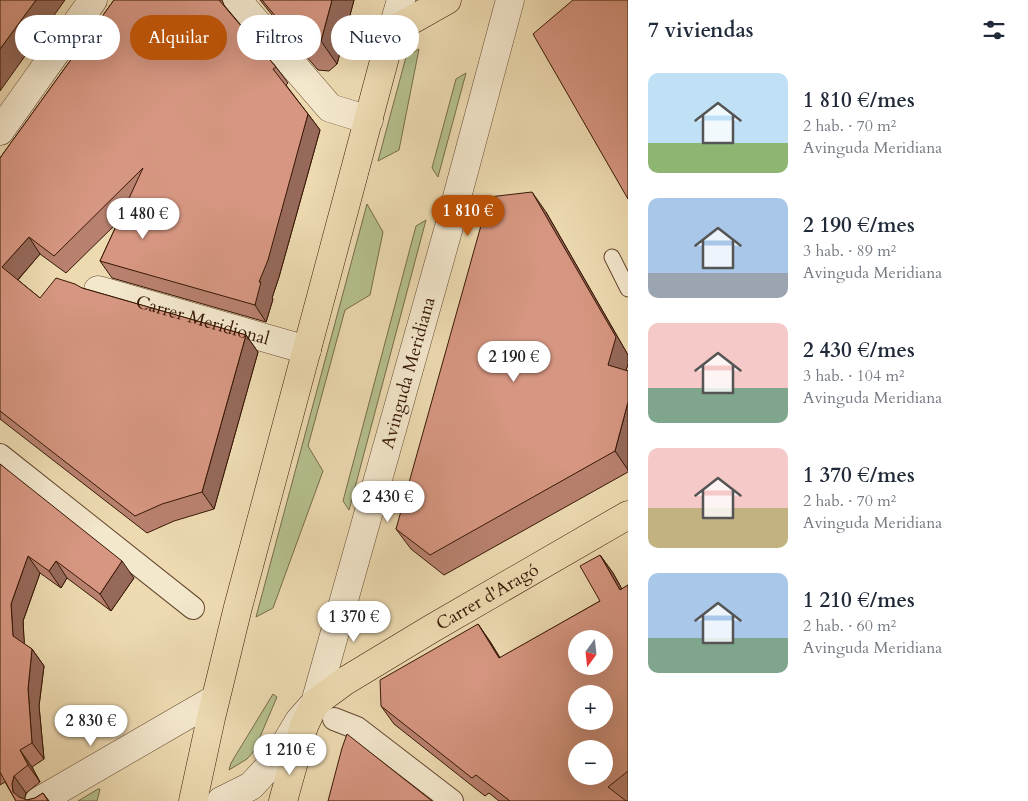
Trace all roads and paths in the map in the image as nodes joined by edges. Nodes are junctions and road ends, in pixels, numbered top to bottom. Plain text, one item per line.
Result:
1 (93, 0) edge
2 (237, 0) edge
3 (401, 0) edge
4 (447, 0) edge
5 (510, 0) edge
6 (397, 15) edge
7 (419, 16) edge
8 (385, 60) edge
9 (369, 120) junction
10 (0, 131) edge
11 (612, 258) dead end
12 (628, 289) edge
13 (98, 290) edge
14 (307, 350) junction
15 (0, 455) edge
16 (628, 515) edge
17 (193, 608) dead end
18 (216, 700) junction
19 (325, 711) junction
20 (39, 801) edge
21 (193, 801) edge
22 (221, 801) edge
23 (283, 801) edge
24 (452, 801) edge

1 - 10 street
2 - 9 street
3 - 6 street
4 - 7 main road
5 - 19 street, Avinguda Meridiana
8 - 9 main road
9 - 14 main road
11 - 12 lane
13 - 14 street, Carrer Meridional
14 - 18 main road
15 - 17 street
16 - 19 main road, Carrer d'Aragó
18 - 20 street
18 - 21 main road
19 - 22 street, Carrer d'Aragó
19 - 23 main road, Avinguda Meridiana
19 - 24 street

